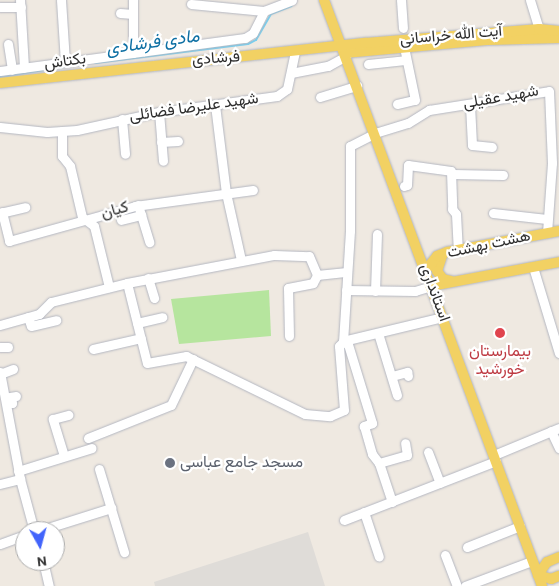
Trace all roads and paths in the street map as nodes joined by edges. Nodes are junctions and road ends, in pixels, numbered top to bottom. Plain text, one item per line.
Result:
1 (61, 0) edge
2 (133, 0) edge
3 (292, 0) edge
4 (324, 0) edge
5 (401, 0) edge
6 (530, 0) edge
7 (20, 4) edge
8 (191, 4) dead end
9 (0, 7) edge
10 (264, 12) junction
11 (120, 13) dead end
12 (133, 14) junction
13 (403, 28) dead end
14 (539, 29) junction
15 (559, 31) edge
16 (489, 36) junction
17 (559, 38) edge
18 (8, 44) dead end
19 (404, 47) junction
20 (295, 52) junction
21 (344, 52) junction
22 (133, 53) junction
23 (405, 60) junction
24 (65, 62) junction
25 (368, 64) dead end
26 (24, 68) junction
27 (12, 70) junction
28 (0, 71) edge
29 (291, 73) junction
30 (0, 83) edge
31 (357, 86) junction
32 (320, 97) dead end
33 (397, 104) dead end
34 (216, 105) junction
35 (470, 105) junction
36 (159, 112) junction
37 (122, 119) junction
38 (0, 126) edge
39 (62, 132) junction
40 (375, 133) junction
41 (178, 141) dead end
42 (161, 142) junction
43 (492, 147) dead end
44 (125, 154) dead end
45 (163, 161) dead end
46 (453, 174) junction
47 (503, 175) dead end
48 (404, 186) dead end
49 (253, 190) dead end
50 (226, 193) junction
51 (138, 205) junction
52 (25, 207) dead end
53 (1, 212) edge
54 (494, 213) dead end
55 (141, 215) junction
56 (547, 219) junction
57 (86, 220) junction
58 (121, 220) dead end
59 (559, 231) edge
60 (547, 233) junction
61 (377, 234) dead end
62 (149, 242) dead end
63 (458, 251) junction
64 (447, 252) junction
65 (241, 260) junction
66 (559, 262) edge
67 (532, 267) junction
68 (425, 271) junction
69 (347, 272) junction
70 (317, 275) junction
71 (148, 278) junction
72 (454, 281) junction
73 (127, 283) junction
74 (109, 286) junction
75 (431, 286) junction
76 (346, 290) junction
77 (375, 291) junction
78 (154, 298) dead end
79 (28, 317) junction
80 (162, 317) dead end
81 (443, 317) junction
82 (56, 320) dead end
83 (137, 322) junction
84 (0, 325) edge
85 (378, 333) junction
86 (289, 336) dead end
87 (141, 338) junction
88 (345, 341) junction
89 (93, 349) dead end
90 (559, 353) edge
91 (193, 359) junction
92 (13, 369) dead end
93 (0, 373) edge
94 (392, 376) junction
95 (408, 376) dead end
96 (2, 392) edge
97 (396, 395) dead end
98 (16, 396) dead end
99 (7, 403) junction
100 (68, 415) dead end
101 (555, 430) edge
102 (88, 438) dead end
103 (405, 443) dead end
104 (92, 448) dead end
105 (559, 448) edge
106 (428, 452) dead end
107 (64, 456) junction
108 (495, 458) junction
109 (379, 463) junction
110 (99, 469) dead end
111 (19, 475) junction
112 (440, 483) junction
113 (0, 484) edge
114 (392, 502) junction
115 (111, 508) junction
116 (364, 512) junction
117 (344, 520) dead end
118 (33, 521) edge
119 (65, 522) edge
120 (520, 526) junction
121 (15, 539) edge
122 (0, 544) edge
123 (468, 547) dead end
124 (124, 552) dead end
125 (445, 555) dead end
126 (379, 557) dead end
127 (559, 557) edge
128 (532, 561) junction
129 (45, 571) edge
130 (538, 575) junction
131 (559, 576) edge
132 (49, 586) edge
133 (457, 586) edge
134 (465, 586) edge
135 (542, 586) edge

1 - 24 street
2 - 12 street
3 - 10 street
4 - 21 main road, استانداری
5 - 13 street
6 - 14 street
7 - 9 street
7 - 26 street
8 - 10 street
10 - 22 street, بکتاش
11 - 12 street
12 - 22 street
14 - 15 main road, آیت الله خراسانی
14 - 16 main road, آیت الله خراسانی
16 - 17 main road, آیت الله خراسانی
16 - 19 main road, آیت الله خراسانی
16 - 21 main road, آیت الله خراسانی
18 - 27 street
19 - 21 main road, آیت الله خراسانی
19 - 23 street
20 - 21 main road, فرشادی
20 - 29 street, شهید علیرضا فضائلی
20 - 30 main road, فرشادی
21 - 29 street
21 - 31 main road, استانداری
22 - 24 street, بکتاش
23 - 25 street
23 - 33 street
24 - 26 street, بکتاش
26 - 27 street, بکتاش
27 - 28 street, بکتاش
29 - 34 street, شهید علیرضا فضائلی
31 - 32 street
31 - 40 main road, استانداری
34 - 36 street, شهید علیرضا فضائلی
34 - 50 street
35 - 40 street, شهید عقیلی
35 - 43 street
35 - 56 street, شهید عقیلی
36 - 37 street, شهید علیرضا فضائلی
36 - 42 street
37 - 39 street, شهید علیرضا فضائلی
37 - 44 street
38 - 39 street
39 - 57 street
40 - 68 main road, استانداری
40 - 69 street, شهید عقیلی
41 - 42 street
42 - 45 street
46 - 47 street
46 - 48 street
46 - 63 street
49 - 50 street, کیان
50 - 51 street, کیان
50 - 65 street
51 - 55 street
51 - 57 street, کیان
52 - 53 street
53 - 57 street, کیان
54 - 56 street
55 - 58 street
55 - 62 street
56 - 60 street, شهید عقیلی
57 - 74 street
59 - 60 main road, هشت بهشت
60 - 63 main road, هشت بهشت
61 - 77 street
63 - 64 main road, هشت بهشت
64 - 68 main road, هشت بهشت
64 - 72 main road
65 - 70 street
65 - 71 street
66 - 67 main road, هشت بهشت
67 - 72 main road, هشت بهشت
67 - 90 street
68 - 75 main road, استانداری
69 - 70 street
69 - 76 street
70 - 86 street
71 - 73 street
71 - 78 street
72 - 75 main road, هشت بهشت
73 - 74 street
73 - 83 street
74 - 79 street
75 - 77 street
75 - 81 main road, استانداری
76 - 77 street
76 - 88 street
79 - 82 street
79 - 84 street
80 - 83 street
81 - 85 street
81 - 108 main road, استانداری
83 - 87 street
85 - 88 street
85 - 94 street
87 - 89 street
87 - 91 street
88 - 91 street
88 - 109 street
91 - 102 street
92 - 93 street
93 - 96 street
94 - 95 street
94 - 97 street
96 - 99 street
98 - 99 street
99 - 111 street
100 - 107 street
101 - 105 street
101 - 108 street
103 - 109 street
104 - 107 street
106 - 112 street
107 - 111 street
108 - 112 street
108 - 120 main road, استانداری
109 - 114 street
110 - 115 street
111 - 113 street
111 - 118 street
112 - 114 street
114 - 116 street
115 - 119 street
115 - 124 street
116 - 117 street
116 - 126 street
120 - 123 street
120 - 128 main road, استانداری
121 - 122 street
125 - 133 street
127 - 130 main road
128 - 130 main road, استانداری
128 - 134 street
129 - 132 street
130 - 131 main road
130 - 135 main road, استانداری

